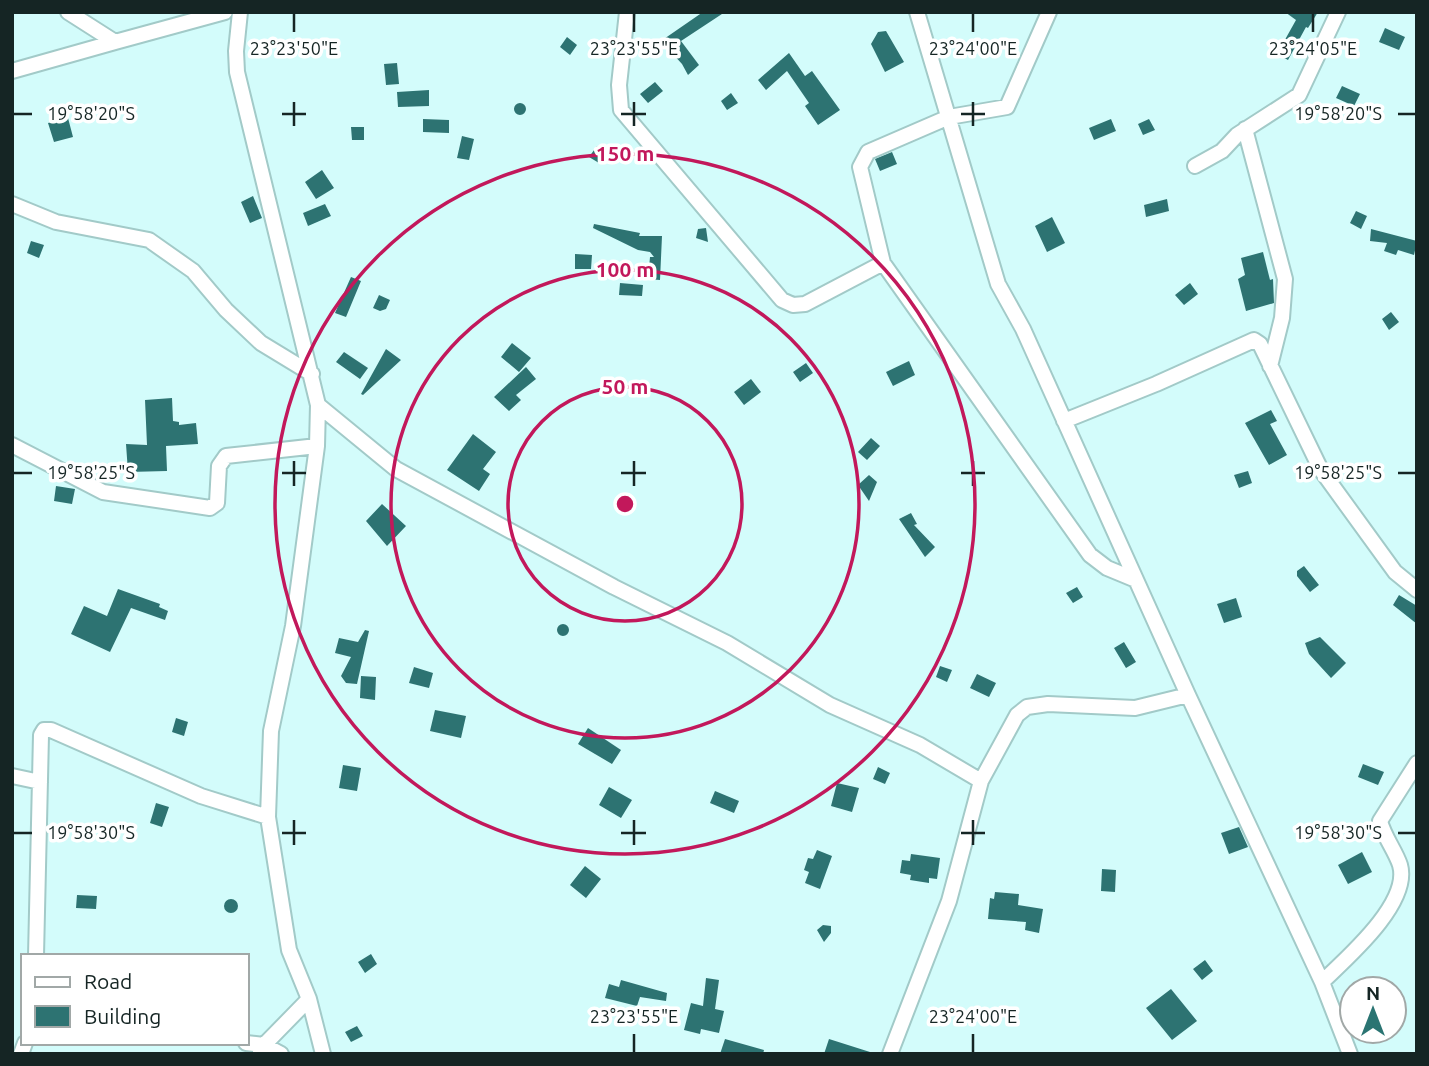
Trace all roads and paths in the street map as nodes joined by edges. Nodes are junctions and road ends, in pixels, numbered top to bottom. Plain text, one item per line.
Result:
1 (68, 12) edge
2 (225, 12) edge
3 (240, 12) edge
4 (627, 12) edge
5 (917, 12) edge
6 (1049, 12) edge
7 (1338, 12) edge
8 (115, 42) junction
9 (12, 71) edge
10 (949, 117) junction
11 (1245, 129) junction
12 (1195, 166) dead end
13 (12, 204) edge
14 (883, 263) junction
15 (1270, 366) junction
16 (312, 374) junction
17 (318, 405) junction
18 (1064, 421) junction
19 (12, 445) edge
20 (317, 446) junction
21 (1136, 580) junction
22 (1417, 590) edge
23 (1188, 695) junction
24 (1417, 763) edge
25 (12, 776) edge
26 (981, 780) junction
27 (40, 782) junction
28 (268, 817) junction
29 (36, 954) edge
30 (1322, 982) junction
31 (309, 999) junction
32 (261, 1049) edge
33 (281, 1054) edge
34 (323, 1054) edge
35 (890, 1054) edge
36 (1350, 1054) edge

1 - 8 street
2 - 8 street
3 - 16 street
4 - 14 street
5 - 10 street
6 - 10 street
7 - 11 street
8 - 9 street
10 - 14 street
10 - 18 street
11 - 12 street
11 - 15 street
13 - 16 street
14 - 21 street
15 - 18 street
15 - 22 street
16 - 17 street
17 - 20 street
17 - 26 street
18 - 21 street
19 - 20 street
20 - 28 street
21 - 23 street
23 - 26 street
23 - 30 street
24 - 30 street
25 - 27 street
26 - 35 street
27 - 28 street
27 - 29 street
28 - 31 street
30 - 36 street
31 - 32 street
31 - 34 street
32 - 33 street

